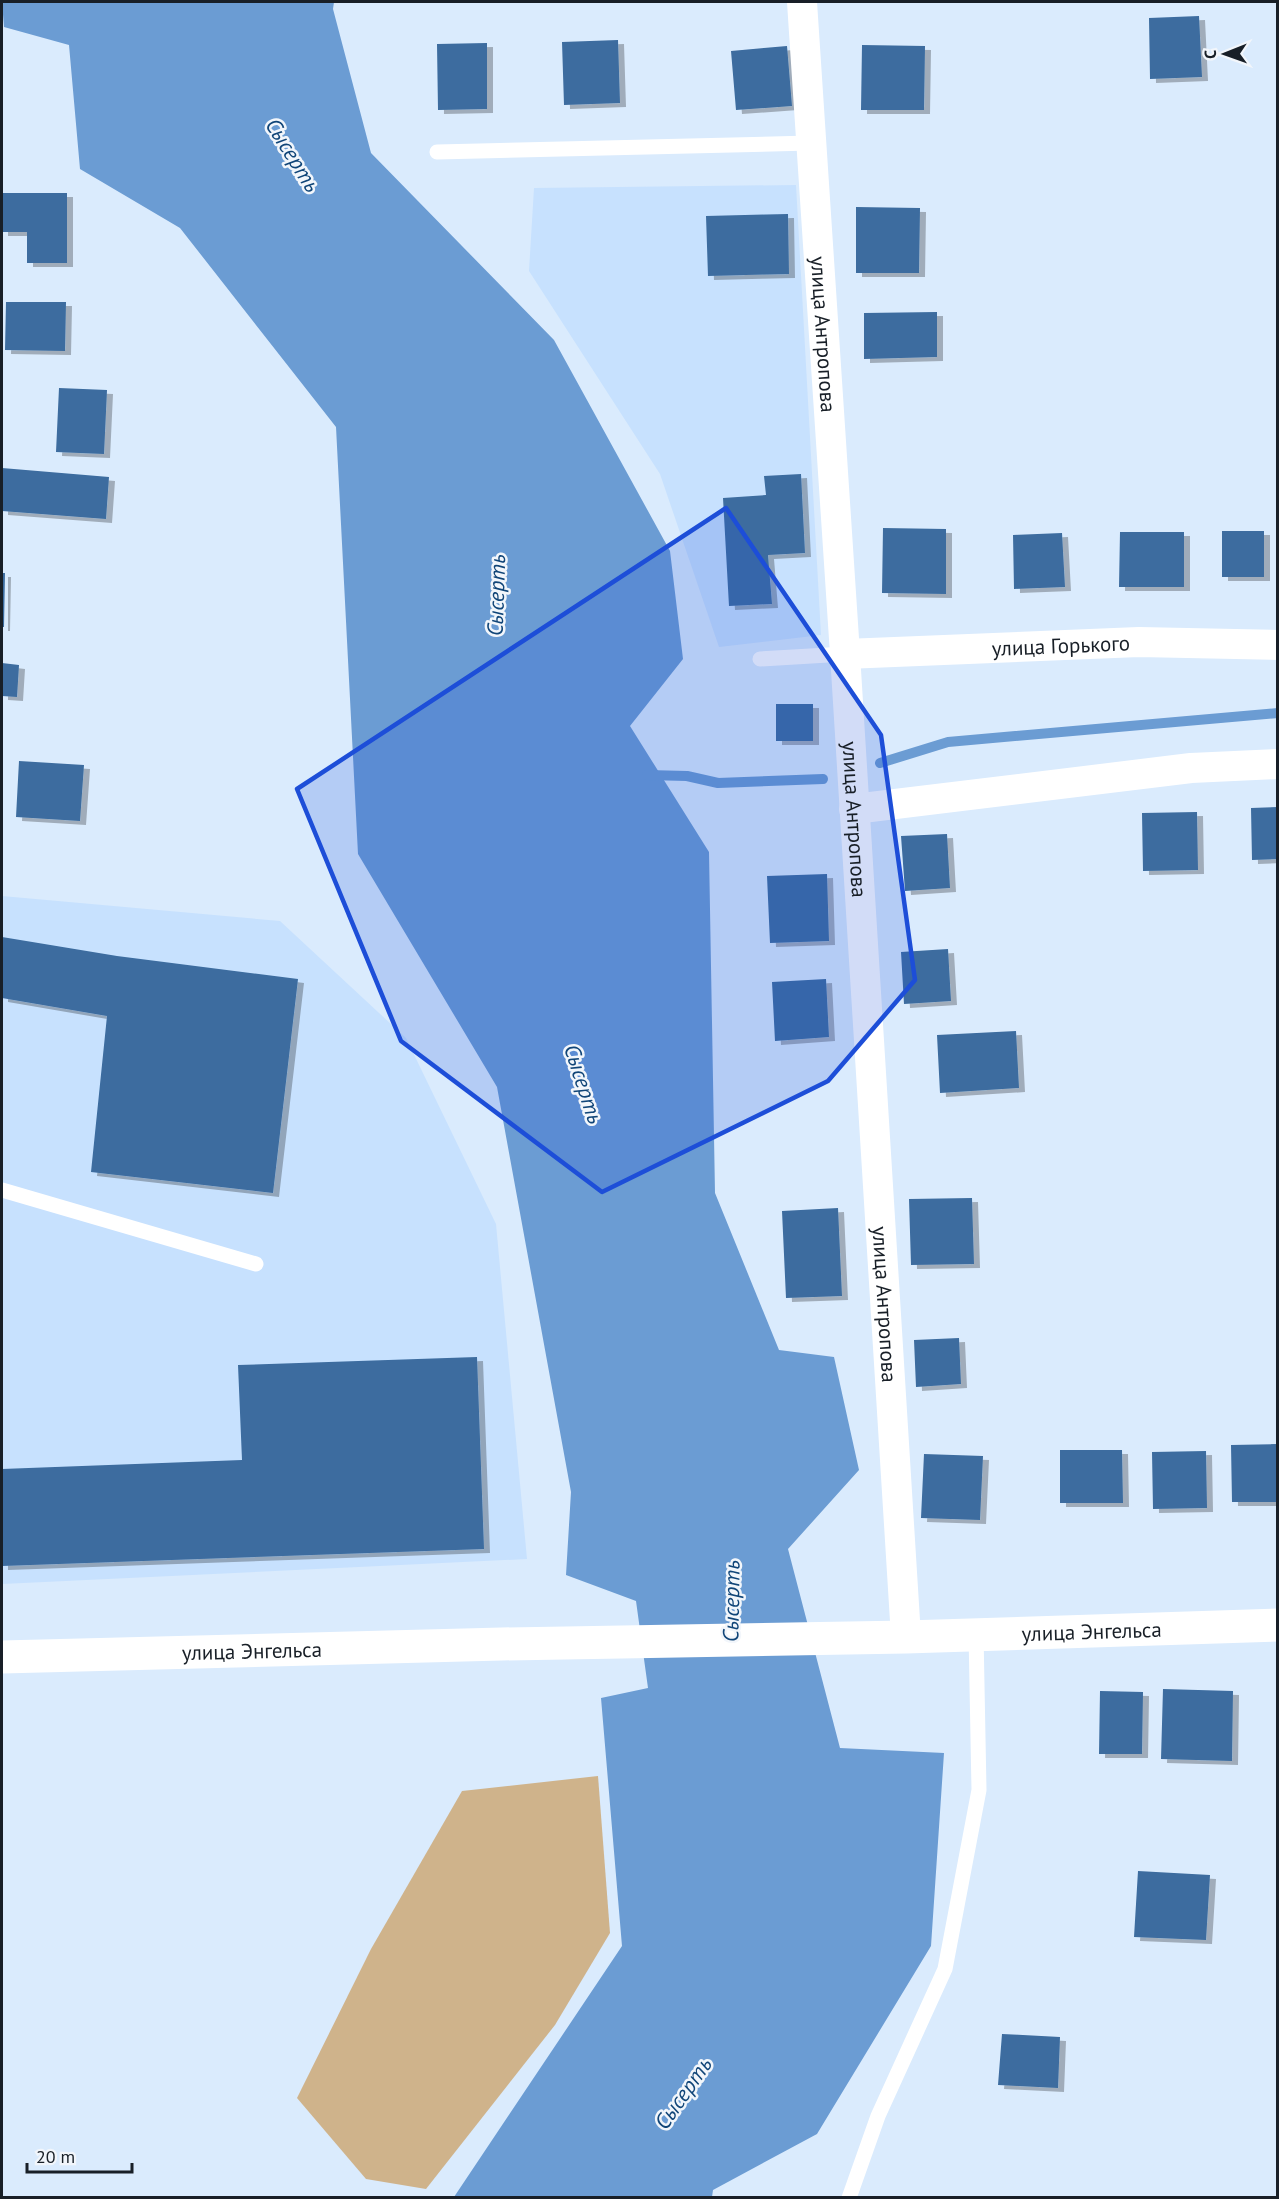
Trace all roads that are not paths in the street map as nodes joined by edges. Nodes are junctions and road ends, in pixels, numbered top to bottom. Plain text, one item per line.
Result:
1 (802, 2) edge
2 (811, 143) junction
3 (437, 152) dead end
4 (1278, 645) edge
5 (845, 654) junction
6 (760, 659) dead end
7 (1278, 764) edge
8 (854, 809) junction
9 (2, 1190) edge
10 (256, 1264) dead end
11 (1278, 1625) edge
12 (976, 1633) junction
13 (906, 1637) junction
14 (2, 1657) edge
15 (849, 2198) edge

1 - 2 street, улица Антропова
2 - 3 lane
2 - 5 street, улица Антропова
4 - 5 street, улица Горького
5 - 6 lane
5 - 8 street, улица Антропова
7 - 8 street
8 - 13 street, улица Антропова
9 - 10 lane
11 - 12 street, улица Энгельса
12 - 13 street, улица Энгельса
12 - 15 lane
13 - 14 street, улица Энгельса

